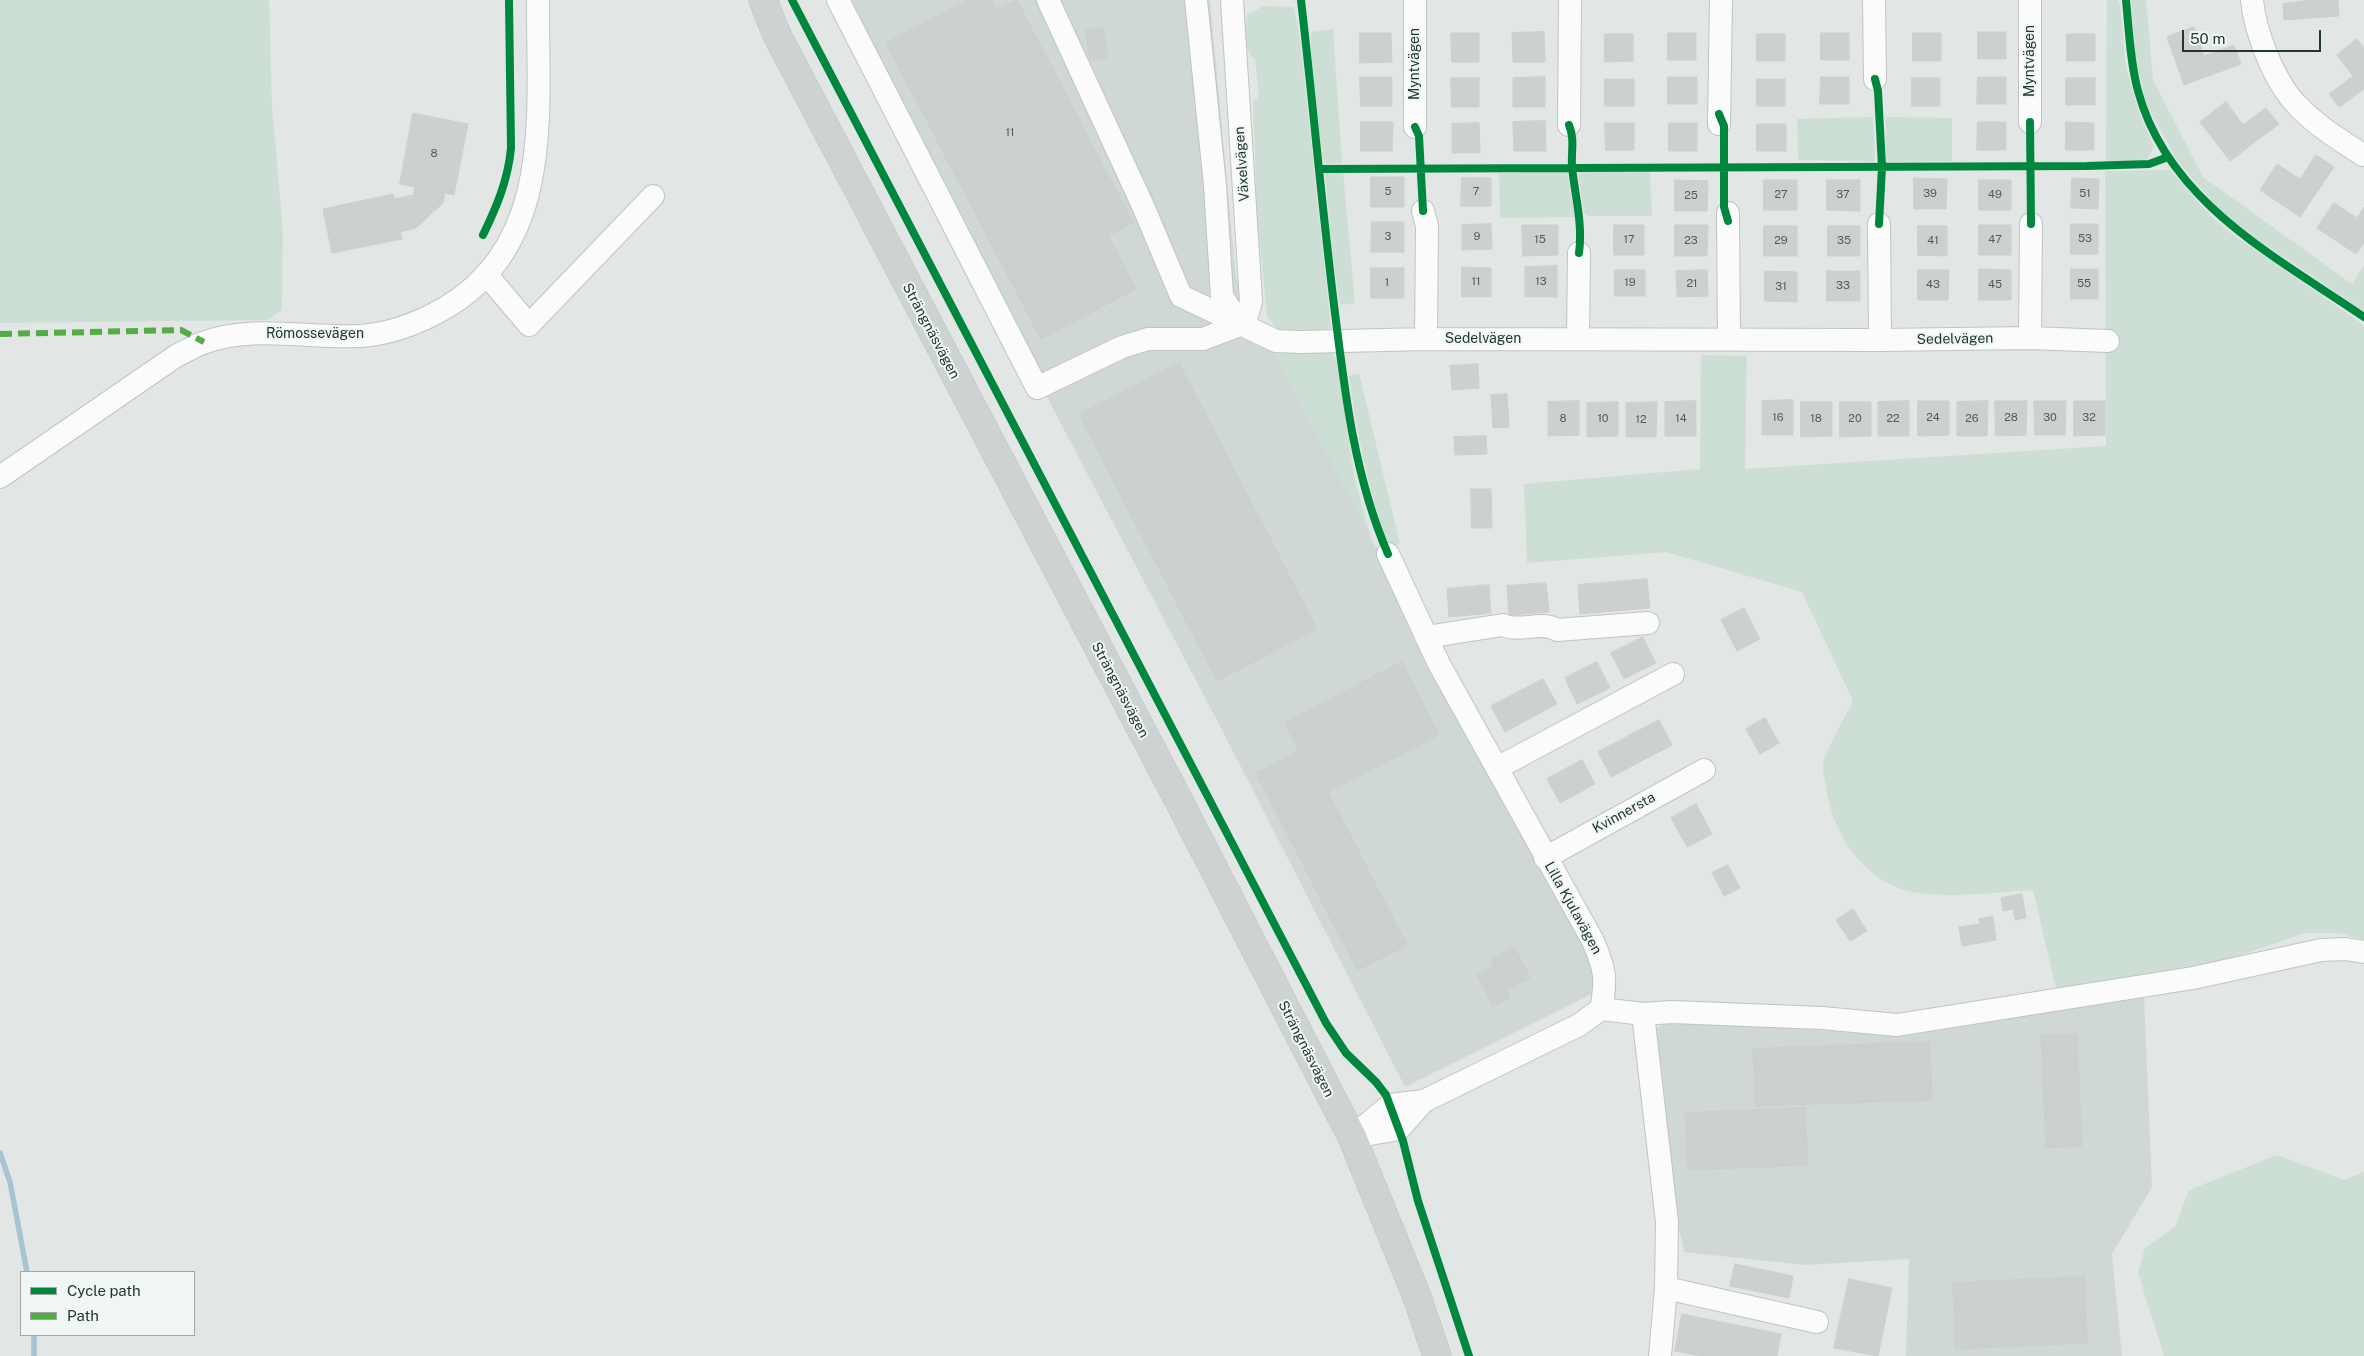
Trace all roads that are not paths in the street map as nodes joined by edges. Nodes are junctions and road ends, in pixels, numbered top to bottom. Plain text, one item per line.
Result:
1 (538, 0) edge
2 (752, 0) edge
3 (763, 0) edge
4 (839, 0) edge
5 (1048, 0) edge
6 (1196, 0) edge
7 (1232, 0) edge
8 (1416, 0) edge
9 (1570, 0) edge
10 (1721, 0) edge
11 (1874, 0) edge
12 (2030, 0) edge
13 (2252, 0) edge
14 (777, 36) junction
15 (1875, 79) dead end
16 (2030, 122) dead end
17 (1568, 124) dead end
18 (1719, 124) dead end
19 (1415, 127) dead end
20 (2363, 155) edge
21 (653, 196) dead end
22 (1422, 212) dead end
23 (1728, 213) dead end
24 (1879, 224) dead end
25 (2031, 224) dead end
26 (1578, 253) dead end
27 (486, 274) junction
28 (1240, 325) junction
29 (2030, 338) junction
30 (1426, 339) junction
31 (1578, 339) junction
32 (1729, 340) junction
33 (1880, 340) junction
34 (2108, 341) dead end
35 (0, 477) edge
36 (1388, 554) dead end
37 (1648, 623) dead end
38 (1426, 637) junction
39 (1673, 674) dead end
40 (1497, 768) junction
41 (1704, 770) dead end
42 (1545, 858) junction
43 (2364, 952) edge
44 (1601, 1009) junction
45 (1643, 1014) junction
46 (1352, 1138) junction
47 (1666, 1288) junction
48 (1817, 1322) dead end
49 (1437, 1356) edge
50 (1660, 1356) edge

1 - 27 street, Römossevägen
2 - 14 main road, Strängnäsvägen
3 - 14 main road, Strängnäsvägen
4 - 28 street
5 - 28 street
6 - 28 street
7 - 28 street, Växelvägen
8 - 19 street, Myntvägen
9 - 17 street
10 - 18 street
11 - 15 street
12 - 16 street, Myntvägen
13 - 20 street
14 - 46 main road, Strängnäsvägen
21 - 27 street
22 - 30 street, Sedelvägen
23 - 32 street
24 - 33 street
25 - 29 street
26 - 31 street
27 - 35 street, Römossevägen
28 - 30 street
29 - 33 street, Sedelvägen
29 - 34 street, Sedelvägen
30 - 31 street, Sedelvägen
31 - 32 street, Sedelvägen
32 - 33 street, Sedelvägen
36 - 38 street, Lilla Kjulavägen
37 - 38 street
38 - 40 street, Lilla Kjulavägen
39 - 40 street
40 - 42 street, Lilla Kjulavägen
41 - 42 street, Kvinnersta
42 - 44 street, Lilla Kjulavägen
43 - 45 street
44 - 45 street
44 - 46 street
45 - 47 street
46 - 49 main road, Strängnäsvägen
47 - 48 street
47 - 50 street

